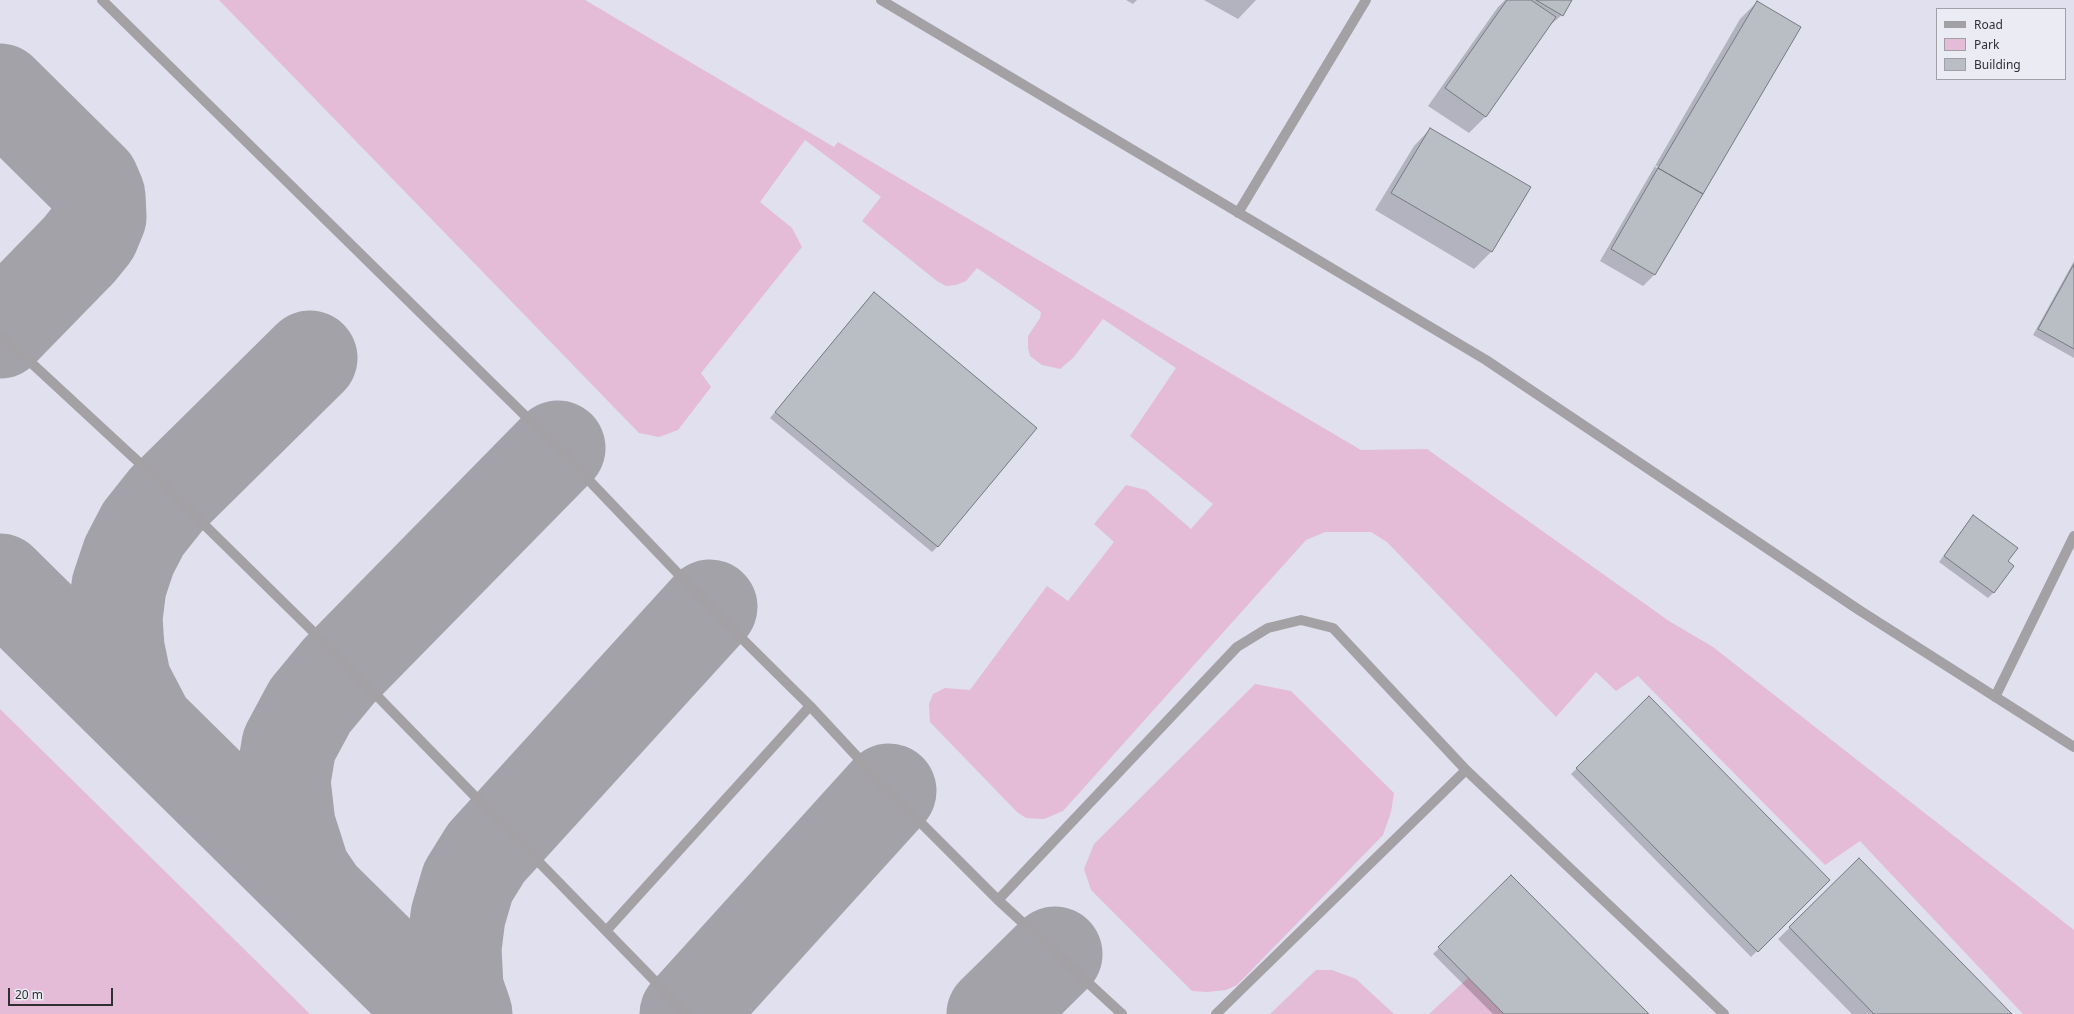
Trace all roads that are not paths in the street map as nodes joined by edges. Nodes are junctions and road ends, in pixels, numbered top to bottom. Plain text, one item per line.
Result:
1 (102, 0) edge
2 (880, 0) edge
3 (1366, 0) edge
4 (1238, 213) junction
5 (0, 334) edge
6 (2074, 536) edge
7 (1995, 697) junction
8 (810, 706) junction
9 (2074, 748) edge
10 (1466, 770) junction
11 (998, 900) junction
12 (606, 931) junction
13 (687, 1014) edge
14 (1122, 1014) edge
15 (1216, 1014) edge
16 (1724, 1014) edge

1 - 8 lane
2 - 4 lane
3 - 4 lane
4 - 7 lane
5 - 12 lane
6 - 7 lane
7 - 9 lane
8 - 11 lane
8 - 12 lane
10 - 11 lane
10 - 15 lane
10 - 16 lane
11 - 14 lane
12 - 13 lane

